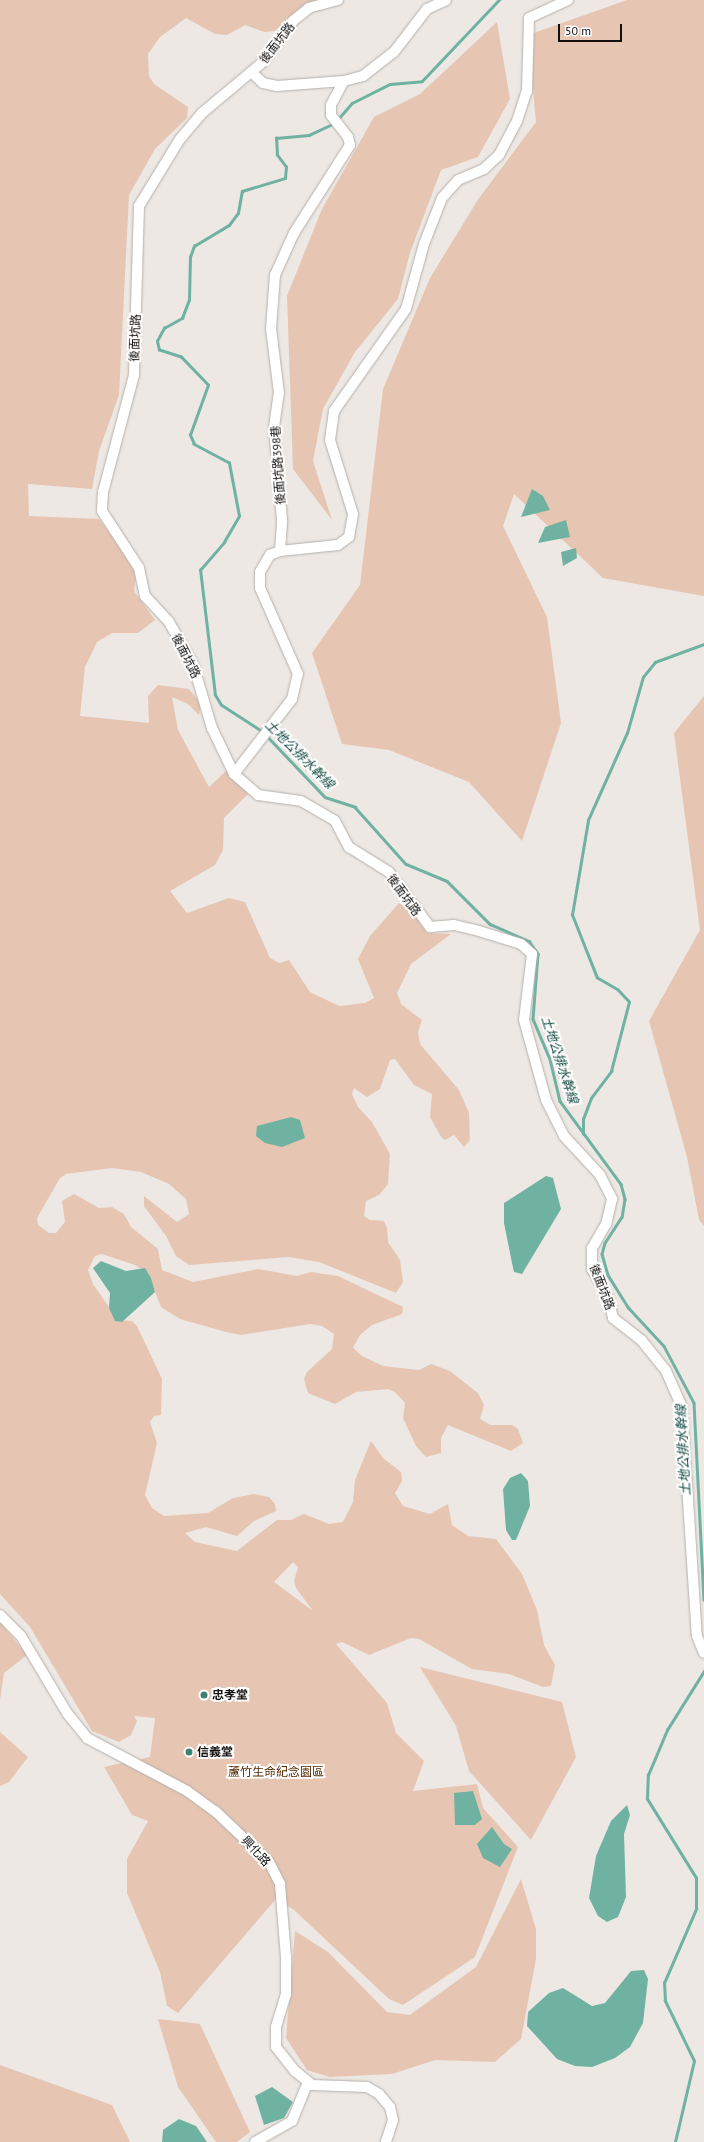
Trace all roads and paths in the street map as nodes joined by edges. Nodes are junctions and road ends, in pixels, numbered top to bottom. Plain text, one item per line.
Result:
1 (338, 0) edge
2 (446, 0) edge
3 (568, 0) edge
4 (251, 72) junction
5 (344, 81) junction
6 (280, 551) junction
7 (234, 774) junction
8 (0, 1615) edge
9 (702, 1650) edge
10 (308, 2082) junction
11 (255, 2142) edge
12 (386, 2142) edge

1 - 4 street, 後面坑路
2 - 5 street
3 - 6 street
4 - 5 street
4 - 7 street, 後面坑路
5 - 6 street, 後面坑路398巷
6 - 7 street
7 - 9 street, 後面坑路
8 - 10 street, 興化路
10 - 11 street
10 - 12 street, 興化路

